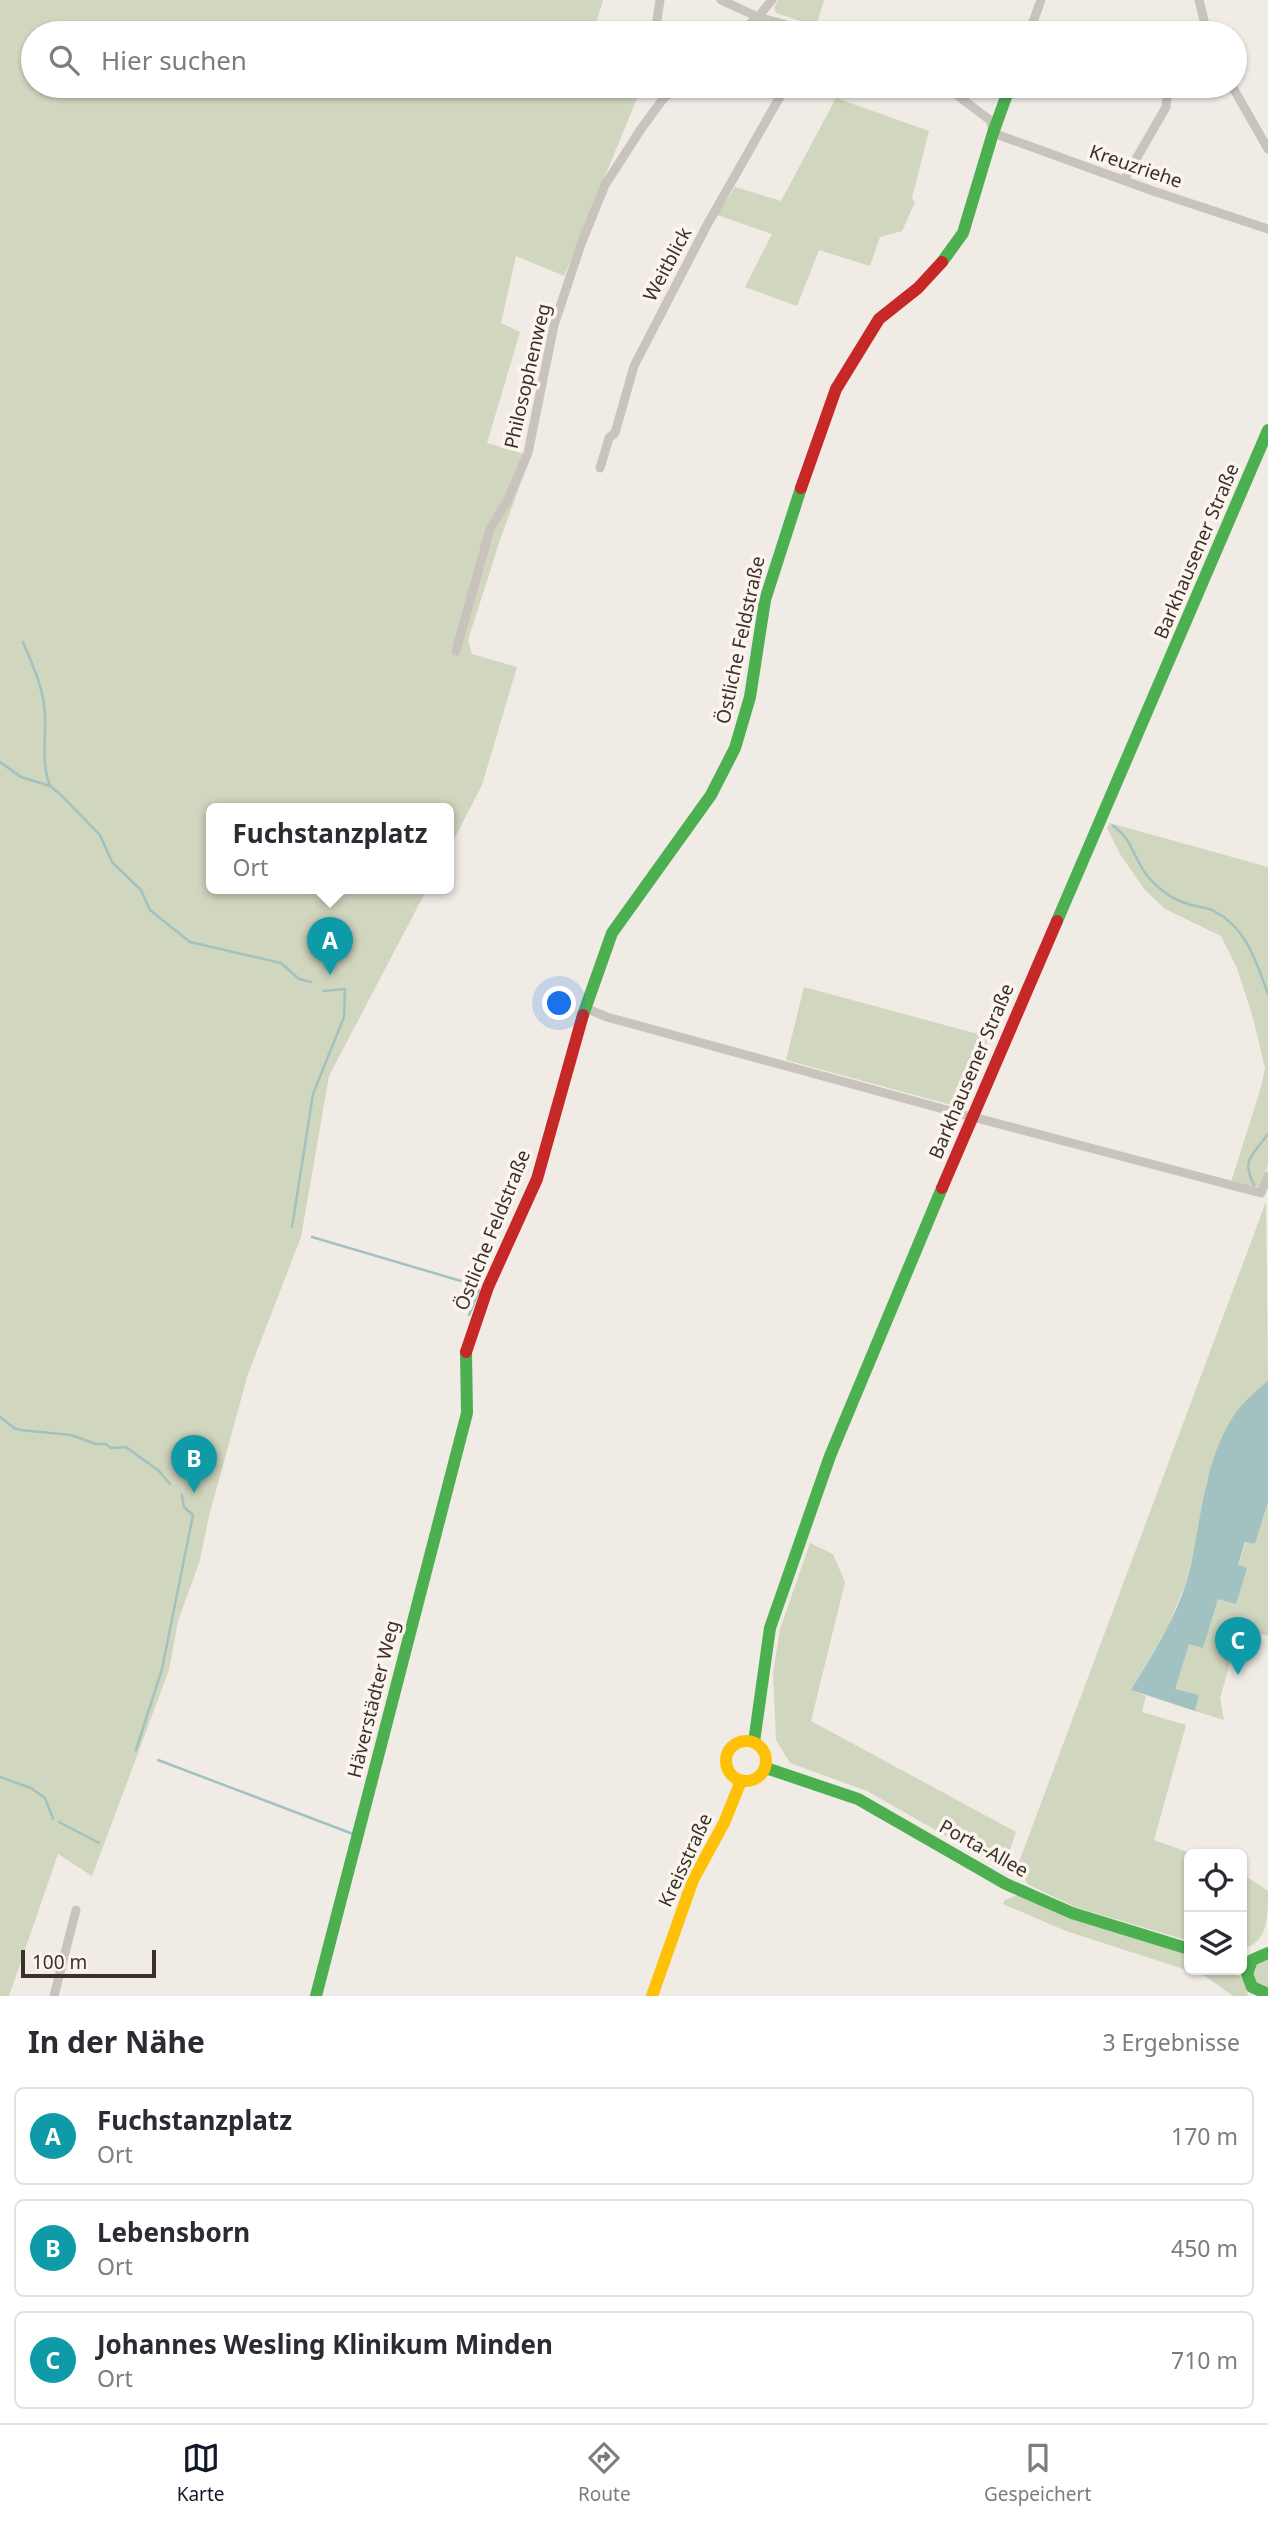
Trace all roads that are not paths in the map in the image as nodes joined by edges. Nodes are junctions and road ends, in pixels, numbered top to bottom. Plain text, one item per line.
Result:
1 (660, 0) edge
2 (721, 0) edge
3 (772, 0) edge
4 (1041, 0) edge
5 (1199, 0) edge
6 (758, 17) junction
7 (657, 21) edge
8 (753, 21) edge
9 (772, 21) edge
10 (1033, 21) edge
11 (1204, 21) edge
12 (664, 98) edge
13 (779, 98) edge
14 (961, 98) edge
15 (1006, 98) edge
16 (1167, 98) edge
17 (1239, 98) edge
18 (993, 133) junction
19 (1268, 149) edge
20 (1124, 180) junction
21 (1268, 229) edge
22 (1268, 430) edge
23 (600, 468) dead end
24 (456, 651) dead end
25 (585, 1008) junction
26 (971, 1117) junction
27 (1268, 1176) edge
28 (467, 1413) joint
29 (754, 1742) junction
30 (766, 1768) junction
31 (741, 1781) junction
32 (76, 1910) dead end
33 (1184, 1947) edge
34 (1268, 1952) edge
35 (1247, 1963) edge
36 (1245, 1975) edge
37 (1259, 1994) edge
38 (54, 1996) edge
39 (316, 1996) edge
40 (652, 1996) edge

1 - 7 street
2 - 6 street
3 - 6 street
4 - 10 street
5 - 11 street
6 - 8 street
6 - 9 street
12 - 24 street, Philosophenweg
13 - 23 street, Weitblick
14 - 18 street
15 - 18 street, Östliche Feldstraße
16 - 20 street
17 - 19 street
18 - 20 street, Kreuzriehe
18 - 25 street, Östliche Feldstraße
20 - 21 street, Kreuzriehe
22 - 26 street, Barkhausener Straße
25 - 26 street
25 - 28 street, Östliche Feldstraße
26 - 27 street
26 - 29 street, Barkhausener Straße
28 - 39 street, Häverstädter Weg
29 - 30 street
29 - 31 street
30 - 31 street
30 - 33 street, Porta-Allee
31 - 40 street, Kreisstraße
32 - 38 street
34 - 35 street
36 - 37 street

